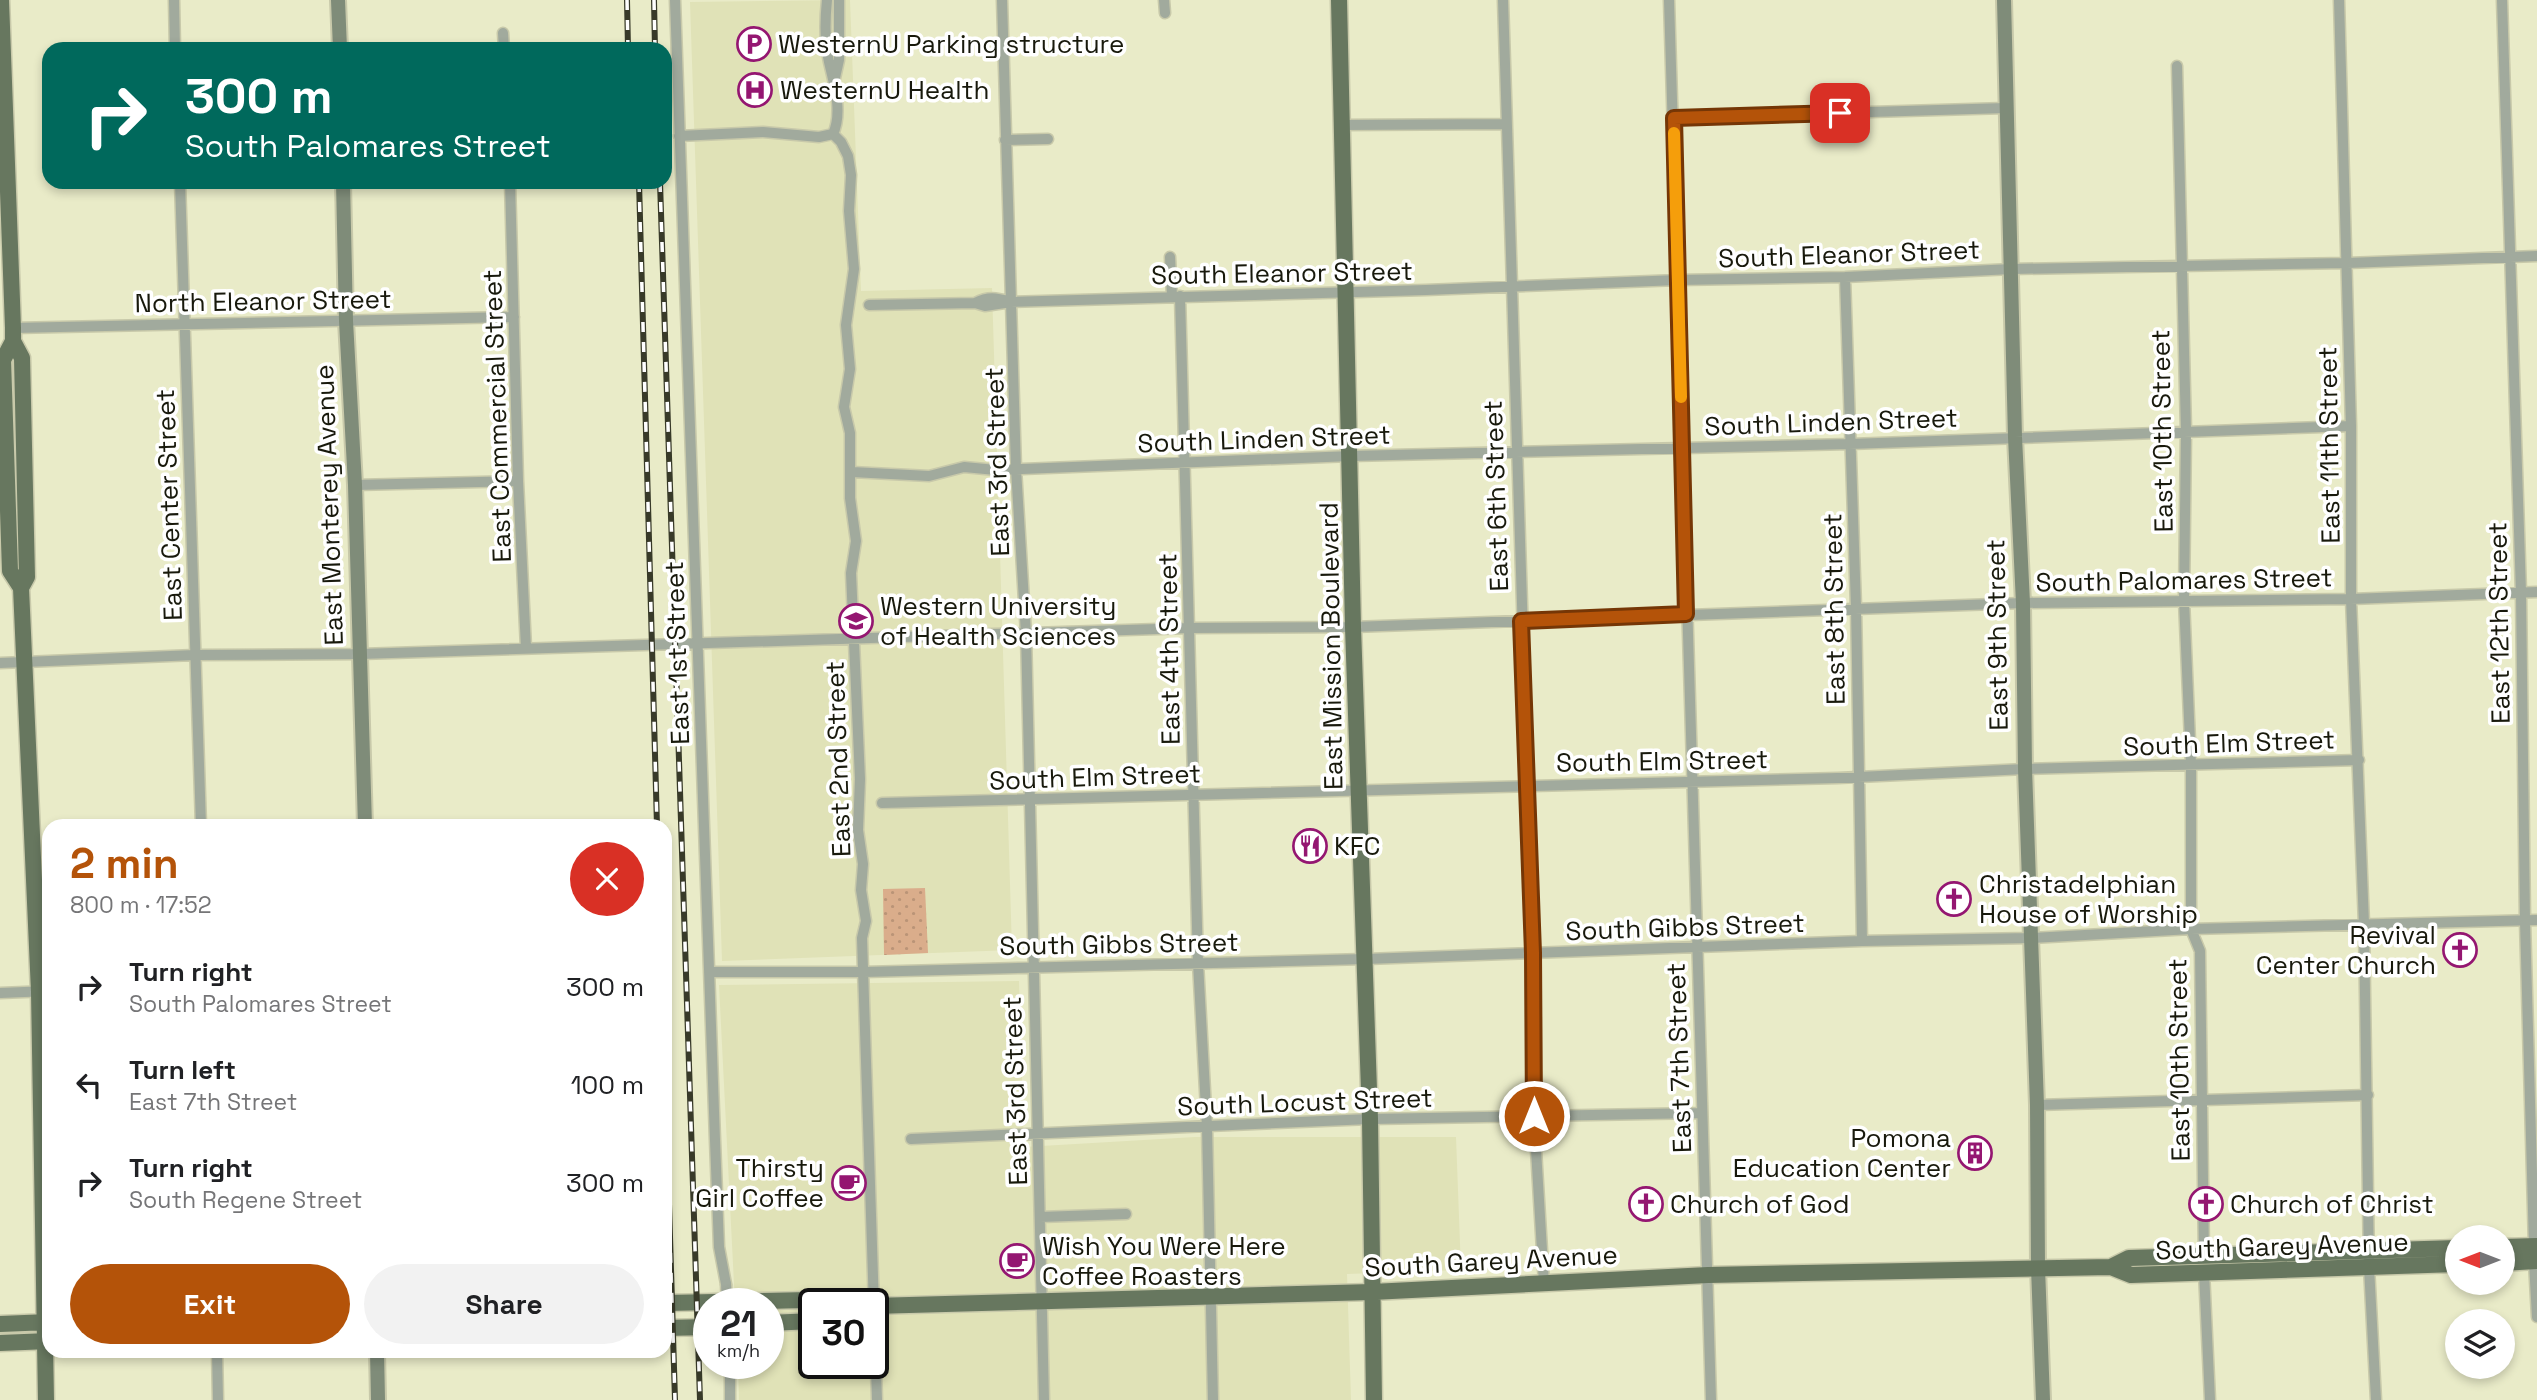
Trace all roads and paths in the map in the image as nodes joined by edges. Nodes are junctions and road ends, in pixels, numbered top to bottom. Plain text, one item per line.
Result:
1 (1, 0) edge
2 (174, 0) edge
3 (338, 0) edge
4 (827, 0) edge
5 (839, 0) edge
6 (1002, 0) edge
7 (1164, 0) edge
8 (1339, 0) edge
9 (1503, 0) edge
10 (1669, 0) edge
11 (2004, 0) edge
12 (2339, 0) edge
13 (2502, 0) edge
14 (675, 2) edge
15 (1165, 13) dead end
16 (503, 33) dead end
17 (175, 42) edge
18 (340, 42) edge
19 (504, 42) edge
20 (2177, 66) dead end
21 (835, 78) junction
22 (2006, 107) junction
23 (1674, 118) junction
24 (1506, 124) junction
25 (1341, 125) junction
26 (833, 134) junction
27 (679, 136) junction
28 (1048, 139) dead end
29 (1005, 140) junction
30 (180, 189) edge
31 (343, 189) edge
32 (510, 189) edge
33 (2537, 256) edge
34 (1170, 257) dead end
35 (2509, 257) junction
36 (2347, 263) junction
37 (2180, 265) junction
38 (2011, 269) junction
39 (1845, 277) junction
40 (1678, 280) junction
41 (1510, 286) junction
42 (1345, 292) junction
43 (1176, 296) junction
44 (1011, 302) junction
45 (869, 305) dead end
46 (514, 317) junction
47 (346, 321) junction
48 (184, 324) junction
49 (13, 335) junction
50 (2351, 426) junction
51 (2186, 431) junction
52 (2015, 436) junction
53 (1850, 444) junction
54 (1682, 448) junction
55 (1516, 452) junction
56 (1351, 456) junction
57 (1186, 464) junction
58 (1016, 468) junction
59 (852, 472) junction
60 (3, 480) edge
61 (518, 481) junction
62 (355, 485) junction
63 (4, 497) edge
64 (21, 589) junction
65 (2537, 592) edge
66 (2521, 593) junction
67 (2351, 598) junction
68 (2184, 600) junction
69 (2023, 603) junction
70 (1856, 607) junction
71 (1686, 614) junction
72 (1521, 621) junction
73 (1353, 627) junction
74 (1189, 628) junction
75 (1026, 634) junction
76 (855, 639) junction
77 (698, 643) junction
78 (526, 648) junction
79 (360, 654) junction
80 (195, 656) junction
81 (23, 662) junction
82 (0, 663) edge
83 (2359, 760) junction
84 (2191, 765) junction
85 (2025, 769) junction
86 (1858, 778) junction
87 (1694, 782) junction
88 (1527, 785) junction
89 (1359, 791) junction
90 (1194, 795) junction
91 (1029, 798) junction
92 (882, 803) dead end
93 (201, 819) edge
94 (365, 819) edge
95 (2537, 920) edge
96 (2525, 921) junction
97 (2364, 924) junction
98 (2191, 929) junction
99 (2030, 938) junction
100 (1862, 941) junction
101 (1698, 948) junction
102 (1533, 953) junction
103 (1366, 959) junction
104 (42, 960) edge
105 (1198, 964) junction
106 (1032, 967) junction
107 (709, 972) junction
108 (864, 972) junction
109 (42, 991) edge
110 (0, 993) edge
111 (2368, 1095) junction
112 (2202, 1101) junction
113 (2037, 1105) junction
114 (1701, 1113) junction
115 (1534, 1116) junction
116 (1370, 1119) junction
117 (1207, 1127) junction
118 (1037, 1132) junction
119 (911, 1139) dead end
120 (1126, 1214) dead end
121 (1040, 1217) junction
122 (2445, 1250) edge
123 (2515, 1250) edge
124 (2535, 1254) edge
125 (2369, 1259) junction
126 (2515, 1259) edge
127 (2445, 1263) edge
128 (2204, 1264) junction
129 (2038, 1268) junction
130 (1708, 1275) junction
131 (1544, 1284) junction
132 (726, 1288) edge
133 (872, 1288) edge
134 (1372, 1292) junction
135 (1210, 1296) junction
136 (798, 1300) edge
137 (1044, 1300) junction
138 (672, 1303) edge
139 (889, 1305) edge
140 (2537, 1317) edge
141 (42, 1323) edge
142 (0, 1324) edge
143 (693, 1327) edge
144 (672, 1328) edge
145 (42, 1341) edge
146 (0, 1343) edge
147 (47, 1358) edge
148 (217, 1358) edge
149 (377, 1358) edge
150 (730, 1379) edge
151 (876, 1379) edge
152 (46, 1400) edge
153 (218, 1400) edge
154 (379, 1400) edge
155 (730, 1400) edge
156 (877, 1400) edge
157 (1044, 1400) edge
158 (1213, 1400) edge
159 (1374, 1400) edge
160 (1711, 1400) edge
161 (2043, 1400) edge
162 (2210, 1400) edge
163 (2376, 1400) edge

1 - 49 main road
2 - 17 street
3 - 18 street
4 - 21 street
5 - 21 street
6 - 29 street, East 3rd Street
7 - 15 street
8 - 25 main road, East Mission Boulevard
9 - 24 street, East 6th Street
10 - 23 street, East 7th Street
11 - 22 street, East 9th Street
12 - 36 street, East 11th Street
13 - 35 street, East 12th Street
14 - 27 street, East 1st Street
16 - 19 street
20 - 37 street, East 10th Street
21 - 26 street
22 - 23 street
22 - 38 street, East 9th Street
23 - 40 street, East 7th Street
24 - 25 street
24 - 41 street, East 6th Street
25 - 42 main road, East Mission Boulevard
26 - 27 street
26 - 59 street, East 2nd Street
27 - 77 street, East 1st Street
28 - 29 street
29 - 44 street, East 3rd Street
30 - 48 street, East Center Street
31 - 47 street, East Monterey Avenue
32 - 46 street, East Commercial Street
33 - 35 street, South Eleanor Street
34 - 43 street, East 4th Street
35 - 36 street, South Eleanor Street
35 - 66 street, East 12th Street
36 - 37 street, South Eleanor Street
36 - 50 street, East 11th Street
37 - 38 street, South Eleanor Street
37 - 51 street, East 10th Street
38 - 39 street, South Eleanor Street
38 - 52 street, East 9th Street
39 - 40 street, South Eleanor Street
39 - 53 street, East 8th Street
40 - 41 street, South Eleanor Street
40 - 54 street, East 7th Street
41 - 42 street, South Eleanor Street
41 - 55 street, East 6th Street
42 - 43 street, South Eleanor Street
42 - 56 main road, East Mission Boulevard
43 - 44 street, South Eleanor Street
43 - 57 street, East 4th Street
44 - 45 street, South Eleanor Street
44 - 58 street, East 3rd Street
46 - 47 street, North Eleanor Street
46 - 61 street, East Commercial Street
47 - 48 street, North Eleanor Street
47 - 62 street, East Monterey Avenue
48 - 49 street, North Eleanor Street
48 - 80 street, East Center Street
49 - 60 main road
49 - 64 main road
50 - 51 street, South Linden Street
50 - 67 street, East 11th Street
51 - 52 street, South Linden Street
51 - 68 street, East 10th Street
52 - 53 street, South Linden Street
52 - 69 street, East 9th Street
53 - 54 street, South Linden Street
53 - 70 street, East 8th Street
54 - 55 street, South Linden Street
54 - 71 street, East 7th Street
55 - 56 street, South Linden Street
55 - 72 street, East 6th Street
56 - 57 street, South Linden Street
56 - 73 main road, East Mission Boulevard
57 - 58 street, South Linden Street
57 - 74 street, East 4th Street
58 - 59 street, South Linden Street
58 - 75 street, East 3rd Street
59 - 76 street, East 2nd Street
60 - 63 main road
61 - 62 street
61 - 78 street, East Commercial Street
62 - 79 street, East Monterey Avenue
63 - 64 main road
64 - 81 main road
65 - 66 street, South Palomares Street
66 - 67 street, South Palomares Street
66 - 96 street, East 12th Street
67 - 68 street, South Palomares Street
67 - 83 street, East 11th Street
68 - 69 street, South Palomares Street
68 - 84 street, East 10th Street
69 - 70 street, South Palomares Street
69 - 85 street, East 9th Street
70 - 71 street, South Palomares Street
70 - 86 street, East 8th Street
71 - 72 street, South Palomares Street
71 - 87 street, East 7th Street
72 - 73 street, South Palomares Street
72 - 88 street, East 6th Street
73 - 74 street, South Palomares Street
73 - 89 main road, East Mission Boulevard
74 - 75 street, South Palomares Street
74 - 90 street, East 4th Street
75 - 76 street, South Palomares Street
75 - 91 street, East 3rd Street
76 - 77 street, South Palomares Street
76 - 108 street, East 2nd Street
77 - 78 street, South Palomares Street
77 - 107 street, East 1st Street
78 - 79 street, South Palomares Street
79 - 80 street, South Palomares Street
79 - 94 street, East Monterey Avenue
80 - 81 street, South Palomares Street
80 - 93 street, East Center Street
81 - 82 street, South Palomares Street
81 - 104 main road
83 - 84 street, South Elm Street
83 - 97 street, East 11th Street
84 - 85 street, South Elm Street
84 - 98 street, East 10th Street
85 - 86 street, South Elm Street
85 - 99 street, East 9th Street
86 - 87 street, South Elm Street
86 - 100 street, East 8th Street
87 - 88 street, South Elm Street
87 - 101 street, East 7th Street
88 - 89 street, South Elm Street
88 - 102 street, East 6th Street
89 - 90 street, South Elm Street
89 - 103 main road, East Mission Boulevard
90 - 91 street, South Elm Street
90 - 105 street, East 4th Street
91 - 92 street, South Elm Street
91 - 106 street, East 3rd Street
95 - 96 street, South Gibbs Street
96 - 97 street, South Gibbs Street
96 - 124 street, East 12th Street
97 - 98 street, South Gibbs Street
97 - 111 street, East 11th Street
98 - 99 street, South Gibbs Street
98 - 112 street, East 10th Street
99 - 100 street, South Gibbs Street
99 - 113 street, East 9th Street
100 - 101 street, South Gibbs Street
101 - 102 street, South Gibbs Street
101 - 114 street, East 7th Street
102 - 103 street, South Gibbs Street
102 - 115 street, East 6th Street
103 - 105 street, South Gibbs Street
103 - 116 main road, East Mission Boulevard
105 - 106 street, South Gibbs Street
105 - 117 street, East 4th Street
106 - 108 street, South Gibbs Street
106 - 118 street, East 3rd Street
107 - 108 street, South Gibbs Street
107 - 132 street, East 1st Street, bridge
108 - 133 street, East 2nd Street
109 - 110 street
111 - 112 street
111 - 125 street, East 11th Street
112 - 113 street
112 - 128 street, East 10th Street
113 - 129 street, East 9th Street
114 - 115 street, South Locust Street
114 - 130 street, East 7th Street
115 - 116 street, South Locust Street
115 - 131 street, East 6th Street
116 - 117 street, South Locust Street
116 - 134 main road, East Mission Boulevard
117 - 118 street, South Locust Street
117 - 135 street, East 4th Street
118 - 119 street, South Locust Street
118 - 121 street, East 3rd Street
120 - 121 street
121 - 137 street, East 3rd Street
122 - 125 main road, South Garey Avenue
123 - 124 main road
124 - 126 main road
124 - 140 street, East 12th Street
125 - 127 main road, South Garey Avenue
125 - 128 main road, South Garey Avenue
125 - 163 street, East 11th Street
128 - 129 main road, South Garey Avenue
128 - 162 street, East 10th Street
129 - 130 main road, South Garey Avenue
129 - 161 street, East 9th Street
130 - 131 main road, South Garey Avenue
130 - 160 street, East 7th Street
131 - 134 main road, South Garey Avenue
134 - 135 main road, South Garey Avenue
134 - 159 main road, East Mission Boulevard
135 - 137 main road, South Garey Avenue
135 - 158 street, East 4th Street
136 - 138 main road, South Garey Avenue
137 - 139 main road, South Garey Avenue
137 - 157 street, East 3rd Street
141 - 142 main road
143 - 144 main road
145 - 146 main road
147 - 152 main road
148 - 153 street
149 - 154 street
150 - 155 street
151 - 156 street, East 2nd Street

